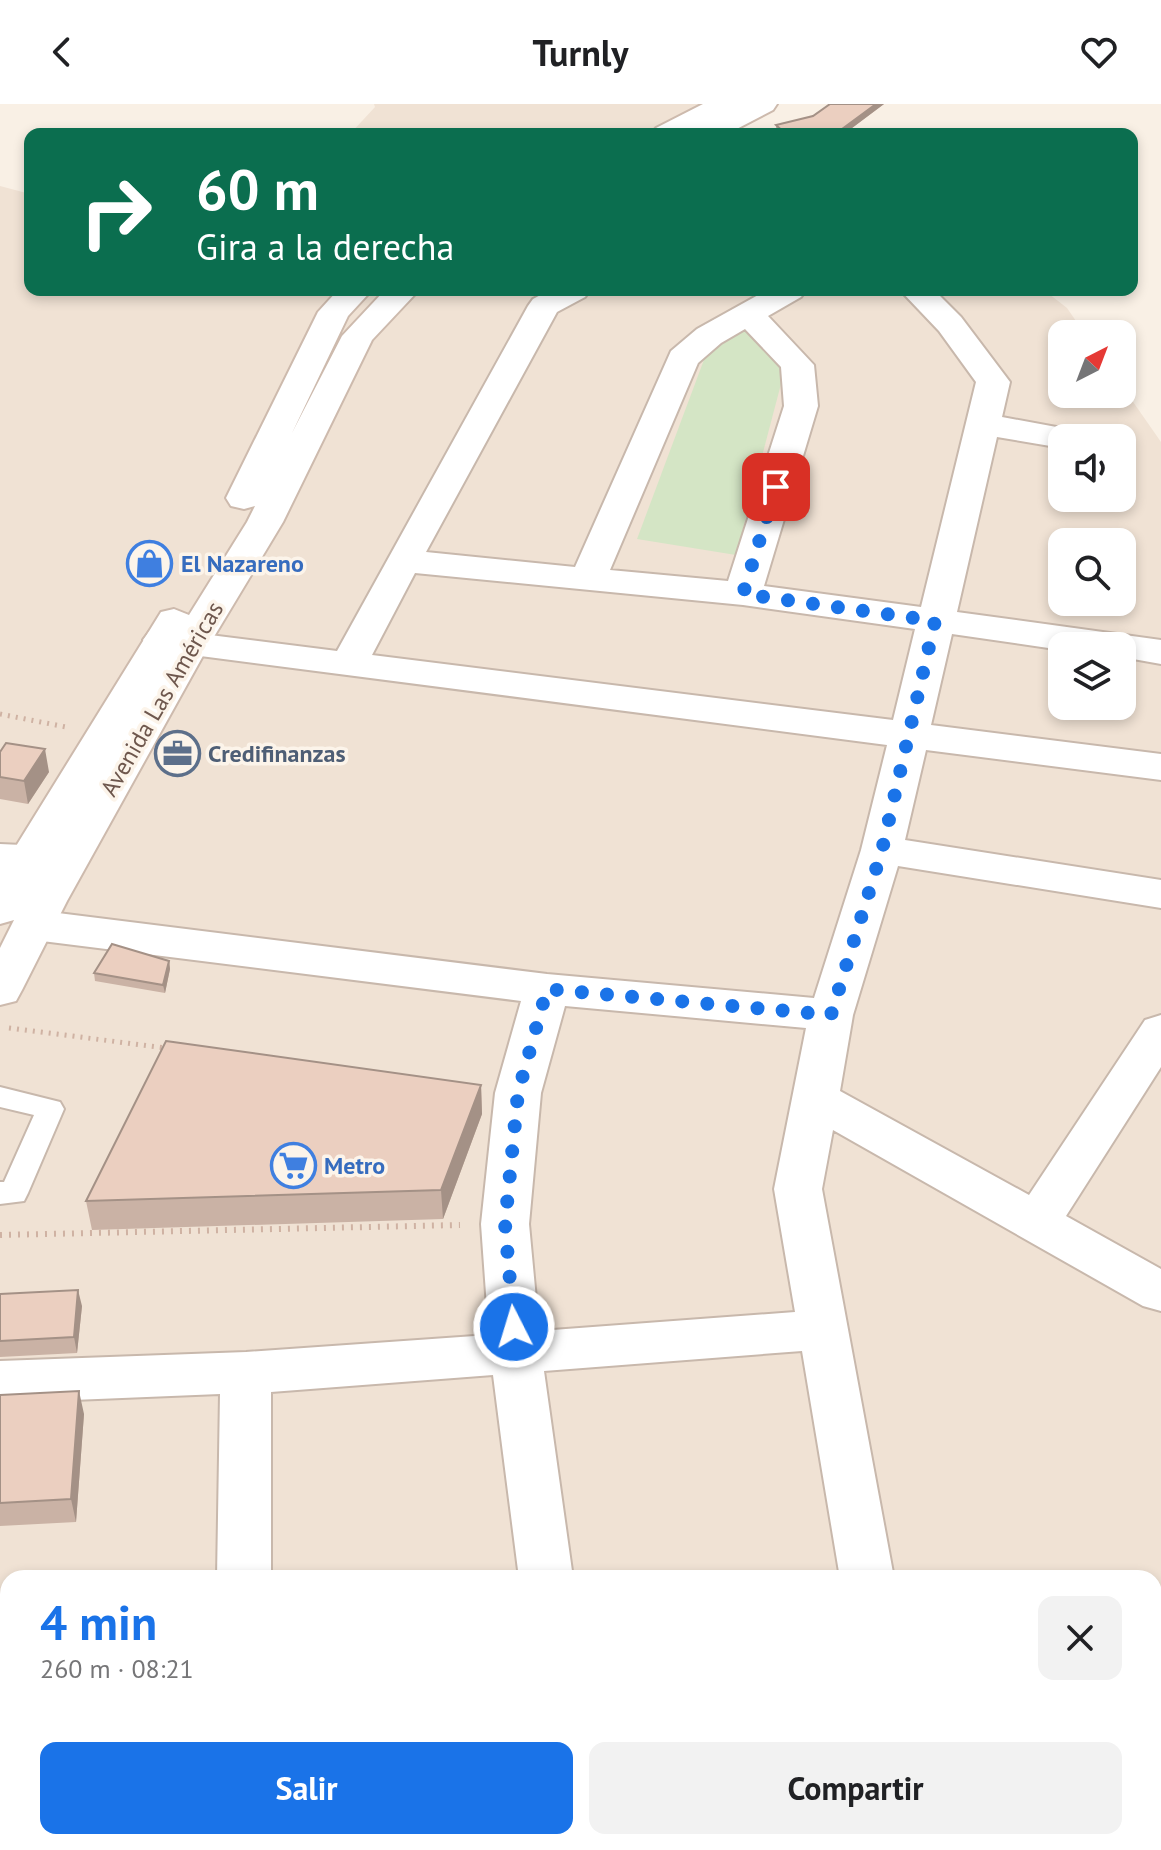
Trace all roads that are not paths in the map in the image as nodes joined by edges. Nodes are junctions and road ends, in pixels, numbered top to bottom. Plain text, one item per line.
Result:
1 (725, 104) edge
2 (763, 104) edge
3 (678, 128) edge
4 (717, 128) edge
5 (351, 296) edge
6 (397, 296) edge
7 (563, 296) edge
8 (779, 296) edge
9 (922, 296) edge
10 (747, 313) junction
11 (983, 424) junction
12 (1048, 435) edge
13 (403, 561) junction
14 (588, 578) junction
15 (743, 594) junction
16 (935, 621) junction
17 (1048, 636) edge
18 (176, 643) junction
19 (1136, 648) edge
20 (1161, 652) edge
21 (348, 665) junction
22 (911, 733) junction
23 (1161, 767) edge
24 (882, 850) junction
25 (14, 859) edge
26 (69, 861) junction
27 (1161, 894) edge
28 (17, 918) edge
29 (547, 989) junction
30 (0, 990) edge
31 (831, 1015) junction
32 (1161, 1031) edge
33 (0, 1097) edge
34 (816, 1099) junction
35 (0, 1193) edge
36 (1036, 1223) junction
37 (1161, 1292) edge
38 (822, 1330) junction
39 (516, 1353) junction
40 (246, 1373) junction
41 (0, 1382) edge
42 (244, 1570) edge
43 (545, 1570) edge
44 (866, 1570) edge

1 - 3 street
2 - 4 street
5 - 18 street, Avenida Las Américas
6 - 18 street, Avenida Las Américas
7 - 13 street
8 - 10 street
9 - 11 street
10 - 14 street
10 - 15 street
11 - 12 street
11 - 16 street
13 - 14 street
13 - 21 street
14 - 15 street
15 - 16 street
16 - 17 street
16 - 22 street
18 - 21 street
18 - 25 street, Avenida Las Américas
18 - 26 street, Avenida Las Américas
19 - 20 street
21 - 22 street
22 - 23 street
22 - 24 street
24 - 27 street
24 - 31 street
25 - 26 street
25 - 28 street, Avenida Las Américas
26 - 28 street, Avenida Las Américas
28 - 29 street
28 - 30 street, Avenida Las Américas
29 - 31 street
29 - 39 street
31 - 34 street
32 - 36 street
33 - 35 lane
34 - 36 street
34 - 38 street
36 - 37 street
38 - 39 street
38 - 44 street
39 - 40 street
39 - 43 street
40 - 41 street
40 - 42 street

